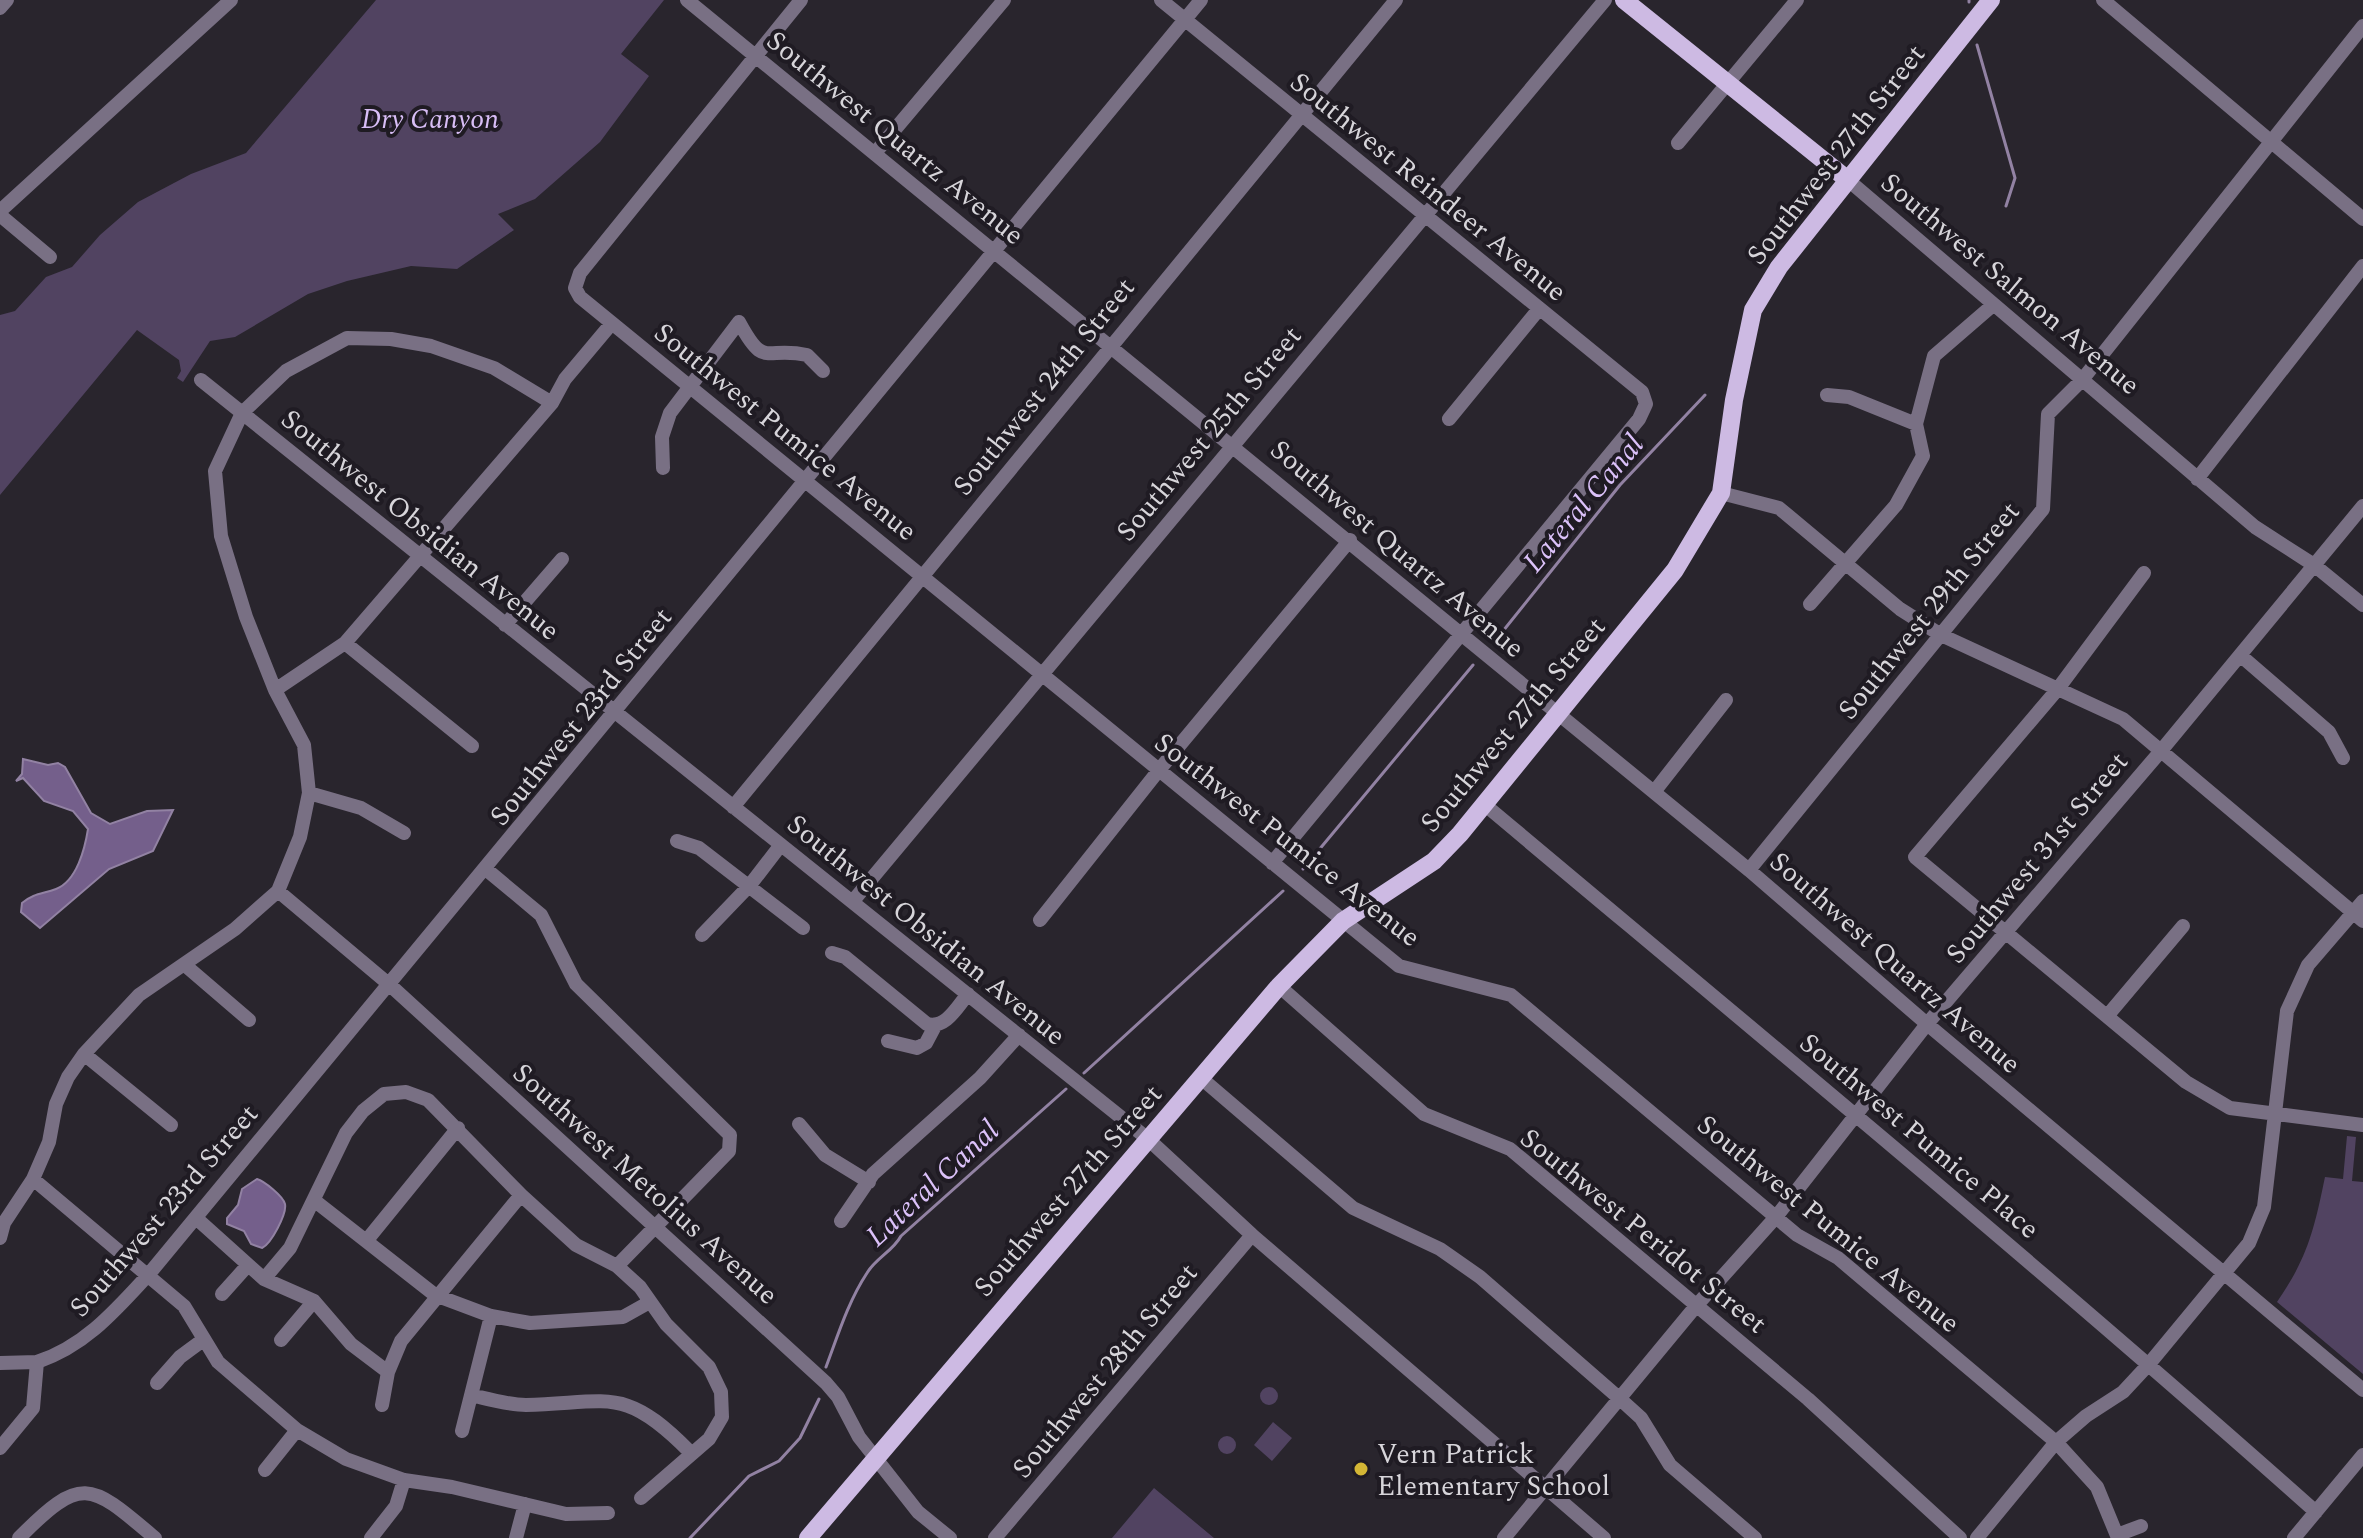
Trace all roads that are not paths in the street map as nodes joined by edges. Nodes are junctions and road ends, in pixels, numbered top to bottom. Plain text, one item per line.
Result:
1 (7, 0) edge
2 (687, 0) edge
3 (801, 0) edge
4 (1004, 0) edge
5 (1161, 0) edge
6 (1201, 0) edge
7 (1396, 0) edge
8 (1605, 0) edge
9 (1624, 0) edge
10 (1797, 0) edge
11 (1991, 0) edge
12 (2103, 0) edge
13 (222, 3) edge
14 (0, 8) edge
15 (1185, 20) junction
16 (2363, 26) edge
17 (754, 56) junction
18 (1730, 81) junction
19 (1299, 115) junction
20 (2271, 140) junction
21 (1678, 143) dead end
22 (875, 153) junction
23 (1848, 180) junction
24 (0, 213) edge
25 (1424, 213) junction
26 (2363, 219) edge
27 (994, 250) junction
28 (50, 257) dead end
29 (2363, 266) edge
30 (1993, 305) junction
31 (1539, 309) junction
32 (612, 323) junction
33 (1109, 345) junction
34 (823, 371) dead end
35 (201, 380) dead end
36 (2082, 380) junction
37 (688, 386) junction
38 (1827, 395) dead end
39 (552, 403) junction
40 (242, 413) junction
41 (1449, 419) dead end
42 (1916, 424) junction
43 (1232, 444) junction
44 (663, 468) dead end
45 (2197, 479) junction
46 (804, 480) junction
47 (1721, 493) junction
48 (2363, 506) edge
49 (1350, 540) junction
50 (417, 558) junction
51 (562, 559) dead end
52 (1846, 565) junction
53 (2314, 565) junction
54 (2144, 573) dead end
55 (922, 576) junction
56 (1810, 604) dead end
57 (2363, 605) edge
58 (505, 625) junction
59 (1461, 632) junction
60 (1941, 635) junction
61 (345, 643) junction
62 (2240, 655) junction
63 (1040, 673) junction
64 (275, 690) junction
65 (2057, 690) junction
66 (1726, 700) dead end
67 (616, 714) junction
68 (1557, 715) junction
69 (472, 746) dead end
70 (2160, 752) junction
71 (2343, 758) dead end
72 (1159, 770) junction
73 (1654, 792) junction
74 (309, 793) junction
75 (1484, 804) junction
76 (733, 807) junction
77 (404, 833) dead end
78 (677, 841) dead end
79 (780, 846) junction
80 (1272, 863) junction
81 (487, 870) junction
82 (1749, 870) junction
83 (750, 885) junction
84 (278, 891) junction
85 (853, 901) junction
86 (2359, 911) edge
87 (1040, 920) dead end
88 (1343, 921) junction
89 (2183, 926) dead end
90 (803, 928) dead end
91 (2008, 932) junction
92 (702, 935) dead end
93 (832, 953) dead end
94 (186, 966) junction
95 (391, 986) junction
96 (1279, 986) junction
97 (968, 994) junction
98 (2108, 1015) junction
99 (249, 1020) dead end
100 (1927, 1024) junction
101 (935, 1026) junction
102 (1019, 1035) junction
103 (888, 1041) dead end
104 (84, 1054) junction
105 (1201, 1078) junction
106 (1856, 1115) junction
107 (2274, 1115) junction
108 (799, 1124) dead end
109 (171, 1125) dead end
110 (2363, 1125) edge
111 (458, 1128) junction
112 (1148, 1139) junction
113 (33, 1179) junction
114 (869, 1182) junction
115 (521, 1195) junction
116 (315, 1201) junction
117 (1776, 1217) junction
118 (196, 1218) junction
119 (841, 1221) dead end
120 (655, 1226) junction
121 (1252, 1235) junction
122 (0, 1238) edge
123 (367, 1240) junction
124 (248, 1265) junction
125 (617, 1266) junction
126 (2223, 1273) junction
127 (149, 1274) junction
128 (264, 1279) junction
129 (222, 1294) dead end
130 (435, 1295) junction
131 (314, 1301) junction
132 (648, 1303) junction
133 (1696, 1306) junction
134 (491, 1316) junction
135 (203, 1340) junction
136 (281, 1340) dead end
137 (37, 1362) junction
138 (0, 1363) edge
139 (2149, 1364) junction
140 (388, 1372) junction
141 (157, 1383) dead end
142 (2363, 1390) edge
143 (471, 1395) junction
144 (1619, 1398) junction
145 (382, 1405) dead end
146 (297, 1430) junction
147 (462, 1431) dead end
148 (2056, 1442) junction
149 (0, 1448) edge
150 (690, 1452) junction
151 (2363, 1455) edge
152 (878, 1458) junction
153 (265, 1470) dead end
154 (404, 1480) junction
155 (1545, 1488) junction
156 (641, 1498) dead end
157 (525, 1504) junction
158 (2316, 1512) junction
159 (608, 1513) dead end
160 (2141, 1526) dead end
161 (2118, 1537) edge
162 (19, 1538) edge
163 (155, 1538) edge
164 (371, 1538) edge
165 (516, 1538) edge
166 (808, 1538) edge
167 (950, 1538) edge
168 (995, 1538) edge
169 (1504, 1538) edge
170 (1604, 1538) edge
171 (1755, 1538) edge
172 (1960, 1538) edge
173 (1977, 1538) edge
174 (2294, 1538) edge

1 - 14 street
2 - 17 street, Southwest Quartz Avenue
3 - 17 street
4 - 22 street
5 - 15 street, Southwest Reindeer Avenue
6 - 15 street, Southwest 23rd Street
7 - 19 street, Southwest 24th Street
8 - 25 street, Southwest 25th Street
9 - 18 main road, Southwest Salmon Avenue
10 - 18 street
11 - 23 main road, Southwest 27th Street
12 - 20 street
13 - 24 street
15 - 19 street, Southwest Reindeer Avenue
15 - 27 street, Southwest 23rd Street
16 - 20 street, Southwest 29th Street
17 - 22 street, Southwest Quartz Avenue
17 - 32 street, Southwest Pumice Avenue
18 - 21 street
18 - 23 main road, Southwest Salmon Avenue
19 - 25 street, Southwest Reindeer Avenue
19 - 33 street, Southwest 24th Street
20 - 26 street
20 - 36 street, Southwest 29th Street
22 - 27 street, Southwest Quartz Avenue
23 - 30 street, Southwest Salmon Avenue
23 - 47 main road, Southwest 27th Street
24 - 28 street
25 - 31 street, Southwest Reindeer Avenue
25 - 43 street, Southwest 25th Street
27 - 33 street, Southwest Quartz Avenue
27 - 46 street, Southwest 23rd Street
29 - 45 street
30 - 36 street, Southwest Salmon Avenue
30 - 42 street
31 - 41 street
31 - 59 street, Southwest Reindeer Avenue
32 - 37 street, Southwest Pumice Avenue
32 - 39 street
33 - 43 street, Southwest Quartz Avenue
33 - 55 street, Southwest 24th Street
34 - 37 street
35 - 40 street, Southwest Obsidian Avenue
36 - 45 street, Southwest Salmon Avenue
36 - 60 street, Southwest 29th Street
37 - 44 street
37 - 46 street, Southwest Pumice Avenue
38 - 42 street
39 - 40 street
39 - 50 street
40 - 50 street, Southwest Obsidian Avenue
40 - 64 street
42 - 52 street
43 - 49 street, Southwest Quartz Avenue
43 - 63 street, Southwest 25th Street
45 - 53 street, Southwest Salmon Avenue
46 - 55 street, Southwest Pumice Avenue
46 - 67 street, Southwest 23rd Street
47 - 52 street
47 - 68 main road, Southwest 27th Street
48 - 53 street, Southwest 31st Street
49 - 59 street, Southwest Quartz Avenue
49 - 72 street
50 - 58 street, Southwest Obsidian Avenue
50 - 61 street
51 - 58 street
52 - 56 street
52 - 60 street
53 - 57 street, Southwest Salmon Avenue
53 - 62 street, Southwest 31st Street
54 - 65 street
55 - 63 street, Southwest Pumice Avenue
55 - 76 street, Southwest 24th Street
58 - 67 street, Southwest Obsidian Avenue
59 - 68 street, Southwest Quartz Avenue
59 - 80 street
60 - 65 street
60 - 82 street, Southwest 29th Street
61 - 64 street
61 - 69 street
62 - 70 street, Southwest 31st Street
62 - 71 street
63 - 72 street, Southwest Pumice Avenue
63 - 85 street, Southwest 25th Street
64 - 74 street
65 - 70 street
65 - 91 street
66 - 73 street
67 - 76 street, Southwest Obsidian Avenue
67 - 81 street, Southwest 23rd Street
68 - 73 street, Southwest Quartz Avenue
68 - 75 main road, Southwest 27th Street
70 - 86 street
70 - 91 street, Southwest 31st Street
72 - 80 street, Southwest Pumice Avenue
72 - 87 street
73 - 82 street, Southwest Quartz Avenue
74 - 77 street
74 - 84 street
75 - 88 main road, Southwest 27th Street
75 - 106 street, Southwest Pumice Place
76 - 79 street, Southwest Obsidian Avenue
78 - 83 street
79 - 83 street
79 - 85 street, Southwest Obsidian Avenue
80 - 88 street, Southwest Pumice Avenue
81 - 95 street, Southwest 23rd Street
81 - 120 street
82 - 100 street, Southwest Quartz Avenue
83 - 90 street
83 - 92 street
84 - 94 street
84 - 95 street, Southwest Metolius Avenue
85 - 97 street, Southwest Obsidian Avenue
86 - 107 street
88 - 96 main road, Southwest 27th Street
88 - 117 street, Southwest Pumice Avenue
89 - 98 street
91 - 98 street
91 - 100 street, Southwest 31st Street
93 - 101 street
94 - 99 street
94 - 104 street
95 - 118 street, Southwest 23rd Street
95 - 120 street, Southwest Metolius Avenue
96 - 105 main road, Southwest 27th Street
96 - 133 street, Southwest Peridot Street
97 - 101 street
97 - 102 street, Southwest Obsidian Avenue
98 - 107 street
100 - 106 street, Southwest 31st Street
100 - 126 street, Southwest Quartz Avenue
101 - 103 street
102 - 112 street, Southwest Obsidian Avenue
102 - 114 street
104 - 109 street
104 - 113 street
105 - 112 main road, Southwest 27th Street
105 - 144 street
106 - 117 street, Southwest 31st Street
106 - 139 street, Southwest Pumice Place
107 - 110 street
107 - 126 street
108 - 114 street
111 - 115 street
111 - 116 street
111 - 123 street
112 - 121 street, Southwest Obsidian Avenue
112 - 152 main road, Southwest 27th Street
113 - 122 street
113 - 127 street
114 - 119 street
115 - 125 street
115 - 130 street
116 - 123 street
116 - 128 street
117 - 133 street, Southwest 31st Street
117 - 148 street, Southwest Pumice Avenue
118 - 124 street
118 - 127 street, Southwest 23rd Street
120 - 125 street
120 - 152 street, Southwest Metolius Avenue
121 - 155 street, Southwest Obsidian Avenue
121 - 168 street, Southwest 28th Street
123 - 130 street
124 - 128 street
124 - 129 street
125 - 132 street
126 - 139 street
126 - 142 street, Southwest Quartz Avenue
127 - 135 street
127 - 137 street, Southwest 23rd Street
128 - 131 street
130 - 134 street
130 - 140 street
131 - 136 street
131 - 140 street
132 - 134 street
132 - 150 street
133 - 144 street, Southwest 31st Street
133 - 172 street, Southwest Peridot Street
134 - 143 street
135 - 141 street
135 - 146 street
137 - 138 street
137 - 149 street
139 - 148 street
139 - 158 street, Southwest Pumice Place
140 - 145 street
143 - 147 street
143 - 150 street
144 - 155 street, Southwest 31st Street
144 - 171 street
146 - 153 street
146 - 154 street
148 - 161 street, Southwest Pumice Avenue
148 - 173 street
150 - 156 street
151 - 158 street
152 - 166 main road, Southwest 27th Street
152 - 167 street, Southwest Metolius Avenue
154 - 157 street
154 - 164 street
155 - 169 street, Southwest 31st Street
155 - 170 street, Southwest Obsidian Avenue
157 - 159 street
157 - 165 street
158 - 174 street
160 - 161 street
162 - 163 street

